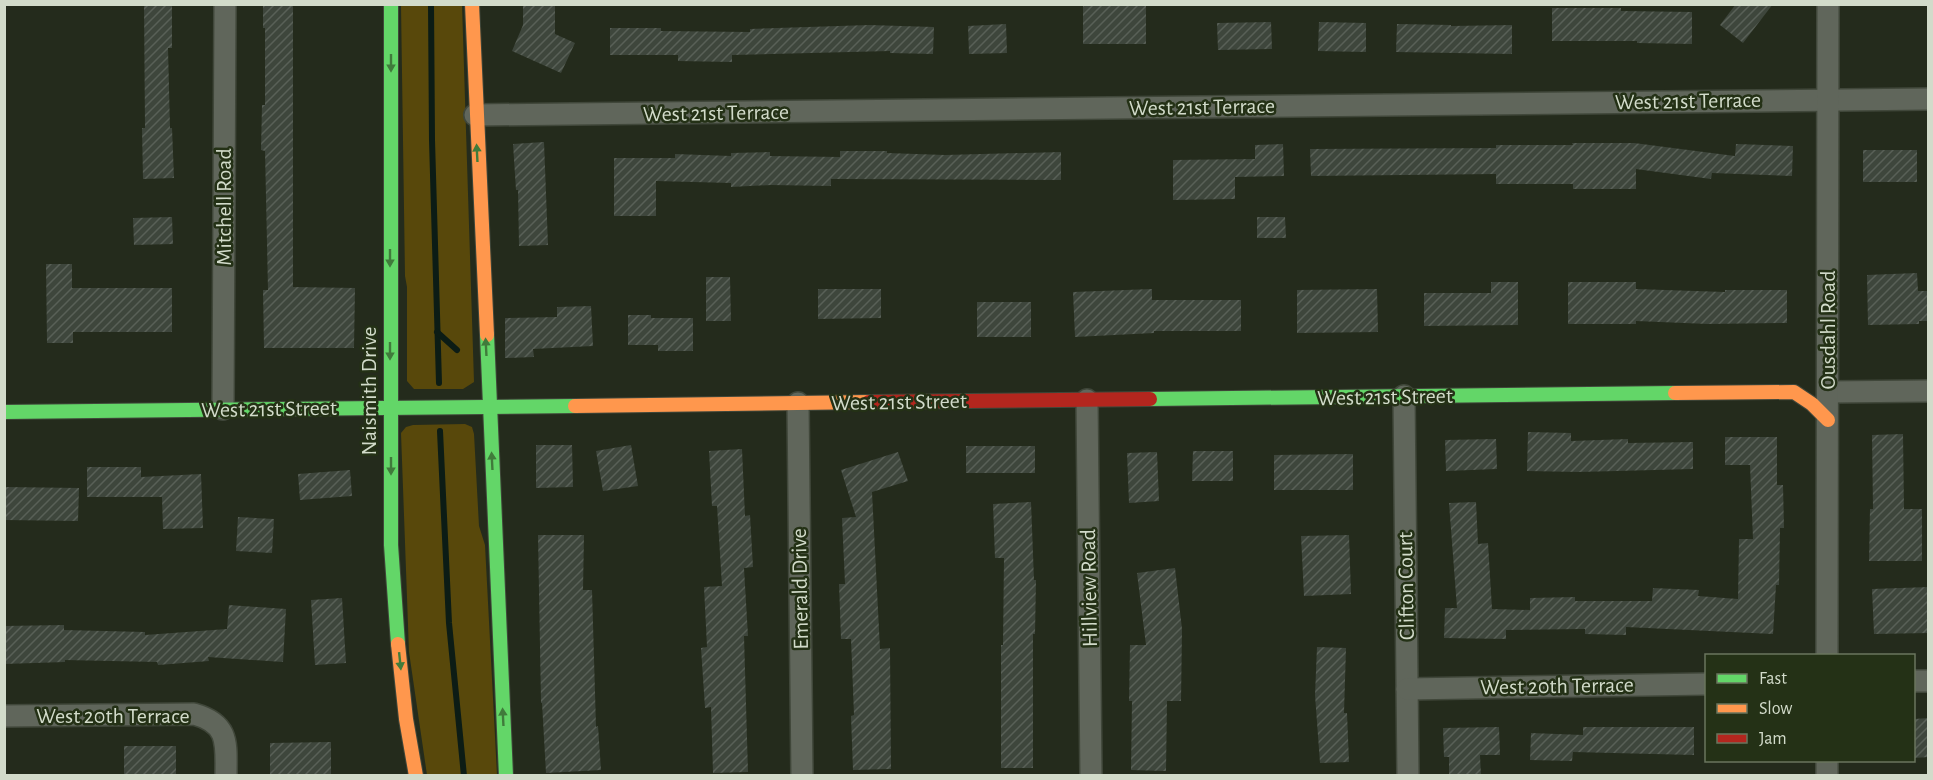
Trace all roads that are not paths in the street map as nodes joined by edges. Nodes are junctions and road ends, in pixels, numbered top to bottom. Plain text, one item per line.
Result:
1 (225, 4) edge
2 (391, 4) edge
3 (471, 4) edge
4 (1828, 4) edge
5 (1929, 99) edge
6 (1828, 100) junction
7 (475, 115) junction
8 (1828, 358) junction
9 (1929, 391) edge
10 (1794, 392) junction
11 (1828, 392) junction
12 (1404, 396) junction
13 (1087, 400) junction
14 (798, 403) junction
15 (489, 406) junction
16 (390, 407) junction
17 (223, 409) junction
18 (4, 412) edge
19 (1828, 420) junction
20 (1827, 654) edge
21 (1705, 684) edge
22 (1407, 689) junction
23 (4, 716) edge
24 (225, 776) edge
25 (416, 776) edge
26 (506, 776) edge
27 (802, 776) edge
28 (1091, 776) edge
29 (1408, 776) edge

1 - 17 street, Mitchell Road
2 -> 16 street, Naismith Drive
3 - 7 street
4 - 6 street, Ousdahl Road
5 - 6 street, West 21st Terrace
6 - 7 street, West 21st Terrace
6 - 8 street, Ousdahl Road
15 -> 7 street
8 - 10 street
8 - 11 street, Ousdahl Road
9 - 11 street
10 - 12 street, West 21st Street
10 - 19 street
11 - 19 street, Ousdahl Road
12 - 13 street, West 21st Street
12 - 22 street, Clifton Court
13 - 14 street, West 21st Street
13 - 28 street, Hillview Road
14 - 15 street, West 21st Street
14 - 27 street, Emerald Drive
15 - 16 street, West 21st Street
26 -> 15 street
16 - 17 street, West 21st Street
16 -> 25 street, Naismith Drive
17 - 18 street, West 21st Street
19 - 20 street, Ousdahl Road
21 - 22 street, West 20th Terrace
22 - 29 street, Clifton Court
23 - 24 street, West 20th Terrace

